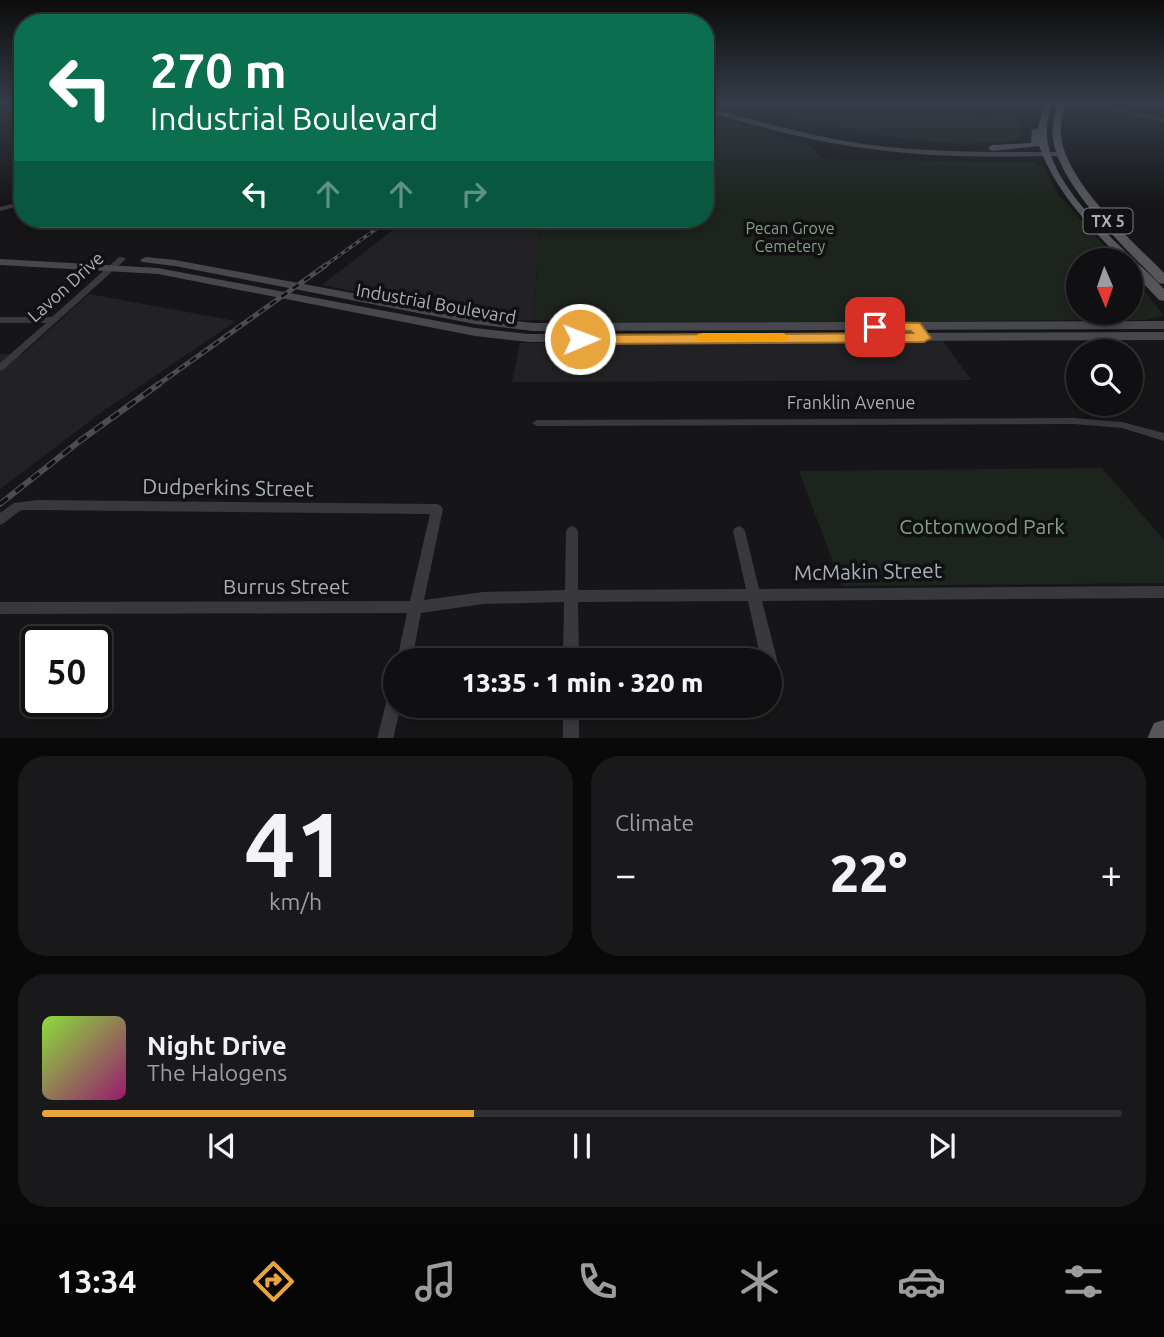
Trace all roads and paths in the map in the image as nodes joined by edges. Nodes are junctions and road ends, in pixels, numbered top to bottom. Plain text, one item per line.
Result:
1 (802, 136) edge
2 (819, 136) edge
3 (857, 136) edge
4 (1036, 136) edge
5 (1043, 136) edge
6 (1057, 136) edge
7 (844, 140) junction
8 (920, 146) junction
9 (872, 147) junction
10 (992, 148) junction
11 (1061, 152) junction
12 (1009, 154) joint
13 (1047, 156) junction
14 (1118, 248) edge
15 (0, 254) edge
16 (0, 262) edge
17 (1143, 262) edge
18 (118, 263) junction
19 (1149, 263) junction
20 (1143, 272) edge
21 (1162, 288) edge
22 (392, 307) junction
23 (0, 320) edge
24 (53, 320) junction
25 (1164, 325) edge
26 (919, 332) junction
27 (1164, 336) edge
28 (0, 368) edge
29 (537, 423) dead end
30 (1164, 437) edge
31 (0, 520) edge
32 (572, 531) dead end
33 (739, 531) dead end
34 (1164, 592) edge
35 (754, 594) junction
36 (572, 596) junction
37 (418, 607) junction
38 (0, 608) edge
39 (407, 648) edge
40 (571, 648) edge
41 (767, 648) edge
42 (390, 718) edge
43 (571, 718) edge
44 (1164, 733) edge
45 (384, 738) edge
46 (571, 738) edge
47 (1160, 738) edge

1 - 9 main road
2 - 7 main road
3 - 8 main road
4 - 10 main road
5 - 13 main road, TX 5
6 - 11 main road, TX 5
7 - 8 main road
7 - 9 main road
8 - 10 main road
9 - 12 main road
10 - 13 main road
11 - 13 main road
11 - 19 main road, TX 5
12 - 13 main road
13 - 14 main road, TX 5
15 - 18 main road, Industrial Boulevard
16 - 18 main road, Industrial Boulevard
17 - 19 main road
18 - 22 main road, Industrial Boulevard
18 - 22 main road, Industrial Boulevard
18 - 24 street, Lavon Drive
19 - 21 main road, TX 5
20 - 21 main road, TX 5
22 - 26 main road, Industrial Boulevard
23 - 24 street
24 - 28 street, Lavon Drive
25 - 26 main road, Industrial Boulevard
26 - 27 main road, Industrial Boulevard
29 - 30 street, Franklin Avenue
31 - 37 street, Dudperkins Street
32 - 36 street
33 - 35 street
34 - 35 street, McMakin Street
35 - 36 street, McMakin Street
35 - 41 street
36 - 37 street, Burrus Street
36 - 40 street
37 - 38 street, Burrus Street
37 - 39 street
42 - 45 street
43 - 46 street
44 - 47 main road

